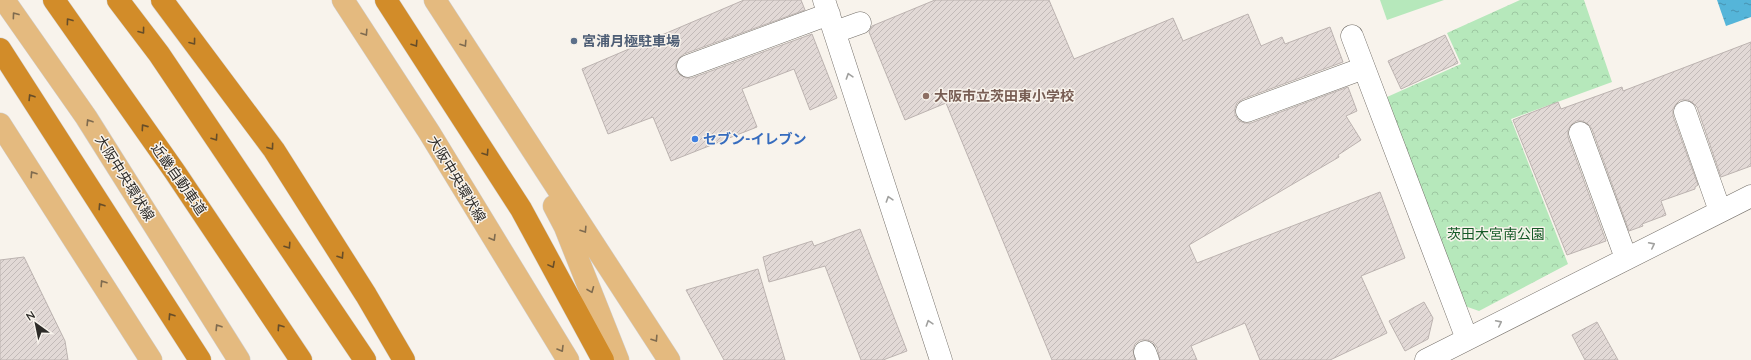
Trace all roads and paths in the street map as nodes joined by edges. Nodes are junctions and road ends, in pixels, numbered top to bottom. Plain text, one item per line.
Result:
1 (4, 0) edge
2 (54, 0) edge
3 (118, 0) edge
4 (162, 0) edge
5 (343, 0) edge
6 (386, 0) edge
7 (435, 0) edge
8 (829, 15) edge
9 (860, 23) dead end
10 (1352, 36) dead end
11 (0, 49) edge
12 (688, 66) dead end
13 (1364, 68) junction
14 (487, 80) junction
15 (1247, 111) dead end
16 (1685, 112) dead end
17 (0, 124) edge
18 (1580, 133) dead end
19 (1751, 196) edge
20 (1720, 211) junction
21 (1626, 258) junction
22 (124, 316) junction
23 (1467, 339) junction
24 (151, 360) edge
25 (159, 360) edge
26 (200, 360) edge
27 (239, 360) edge
28 (301, 360) edge
29 (365, 360) edge
30 (404, 360) edge
31 (568, 360) edge
32 (603, 360) edge
33 (618, 360) edge
34 (669, 360) edge
35 (941, 360) edge
36 (1426, 360) edge

27 -> 1 main road, 大阪中央環状線
28 -> 2 highway, 近畿自動車道
3 -> 29 highway
4 -> 30 highway
5 -> 31 main road, 大阪中央環状線
6 -> 32 highway
7 -> 14 main road
8 - 9 street
8 - 12 street
35 -> 8 street
10 - 13 street
26 -> 11 highway
13 - 15 street
13 - 23 street
14 -> 33 main road
14 -> 34 main road
16 - 20 street
22 -> 17 main road
18 - 21 street
19 - 20 street
21 -> 20 street
23 -> 21 street
22 - 24 main road
22 - 25 main road
23 - 36 street

